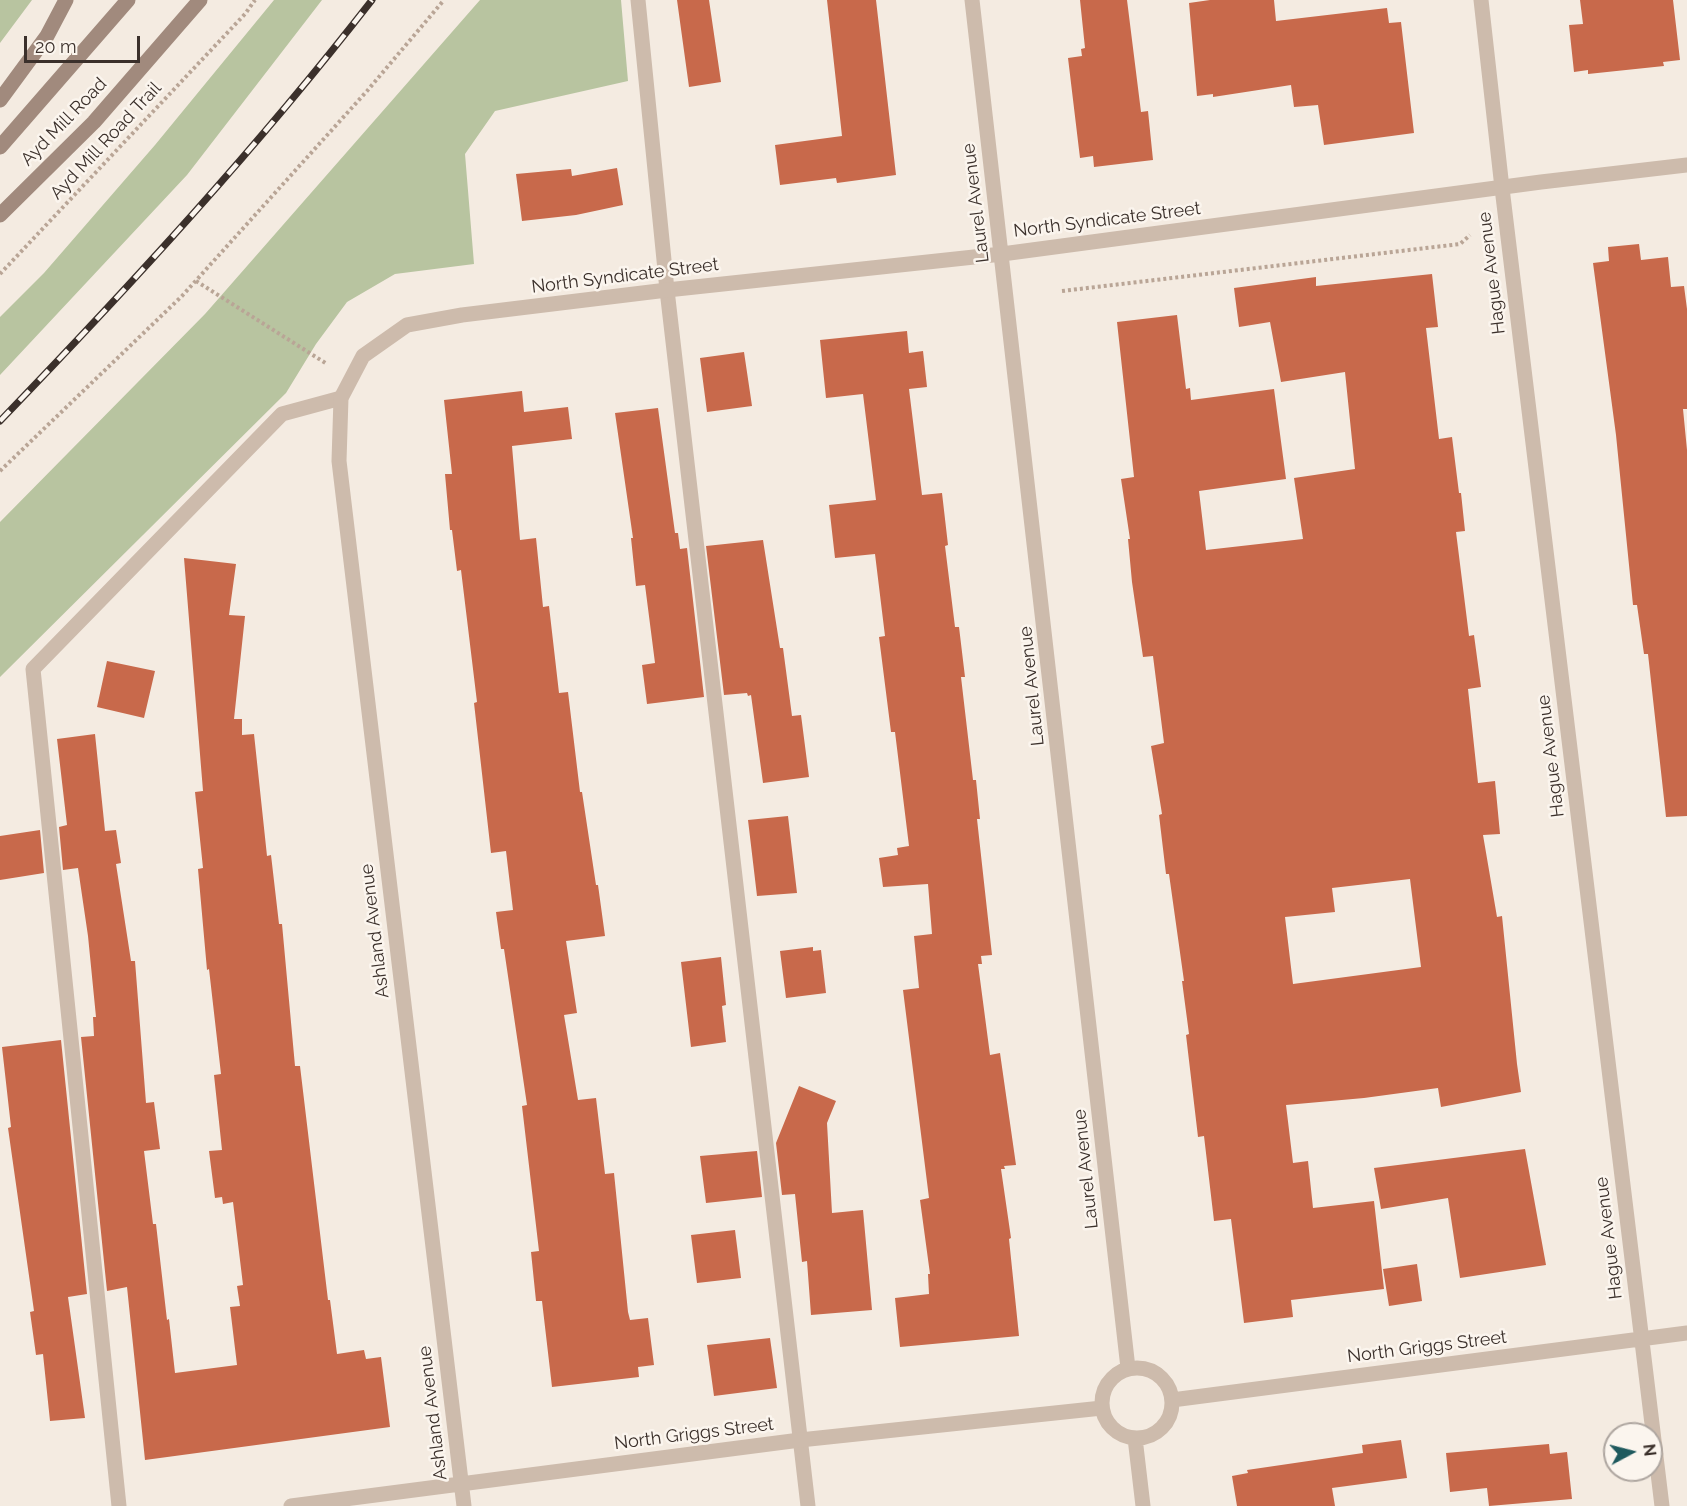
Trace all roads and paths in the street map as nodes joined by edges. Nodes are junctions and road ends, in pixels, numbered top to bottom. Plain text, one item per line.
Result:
1 (66, 0) edge
2 (128, 0) edge
3 (200, 0) edge
4 (255, 0) edge
5 (444, 0) edge
6 (638, 0) edge
7 (972, 0) edge
8 (1481, 0) edge
9 (0, 100) edge
10 (0, 147) edge
11 (1687, 165) edge
12 (1502, 188) junction
13 (0, 215) edge
14 (1470, 235) dead end
15 (1002, 254) junction
16 (0, 274) edge
17 (196, 281) junction
18 (667, 290) junction
19 (1062, 291) dead end
20 (363, 356) joint
21 (351, 379) junction
22 (341, 398) junction
23 (0, 471) edge
24 (1687, 1333) edge
25 (1641, 1338) junction
26 (1128, 1368) junction
27 (1172, 1400) junction
28 (1102, 1408) junction
29 (1135, 1438) junction
30 (800, 1440) junction
31 (461, 1482) junction
32 (119, 1506) edge
33 (291, 1506) edge
34 (464, 1506) edge
35 (808, 1506) edge
36 (1143, 1506) edge
37 (1662, 1506) edge

1 - 9 main road
2 - 10 main road, Ayd Mill Road
3 - 13 main road, Ayd Mill Road
4 - 16 path, Ayd Mill Road Trail
5 - 17 path
6 - 18 street
7 - 15 street, Laurel Avenue
8 - 12 street, Hague Avenue
11 - 12 street, North Syndicate Street
12 - 15 street, North Syndicate Street
12 - 25 street, Hague Avenue
14 - 19 path
15 - 18 street, North Syndicate Street
15 - 26 street, Laurel Avenue
17 - 21 path
17 - 23 path
18 - 20 street, North Syndicate Street
18 - 30 street
20 - 21 street, Ashland Avenue
21 - 22 street, Ashland Avenue
22 - 31 street, Ashland Avenue
22 - 32 street
24 - 25 street, North Griggs Street
25 - 27 street, North Griggs Street
25 - 37 street, Hague Avenue
26 - 27 street
26 - 28 street
27 - 29 street
28 - 29 street
28 - 30 street, North Griggs Street
29 - 36 street
30 - 31 street, North Griggs Street
30 - 35 street
31 - 33 street, North Griggs Street
31 - 34 street, Ashland Avenue

